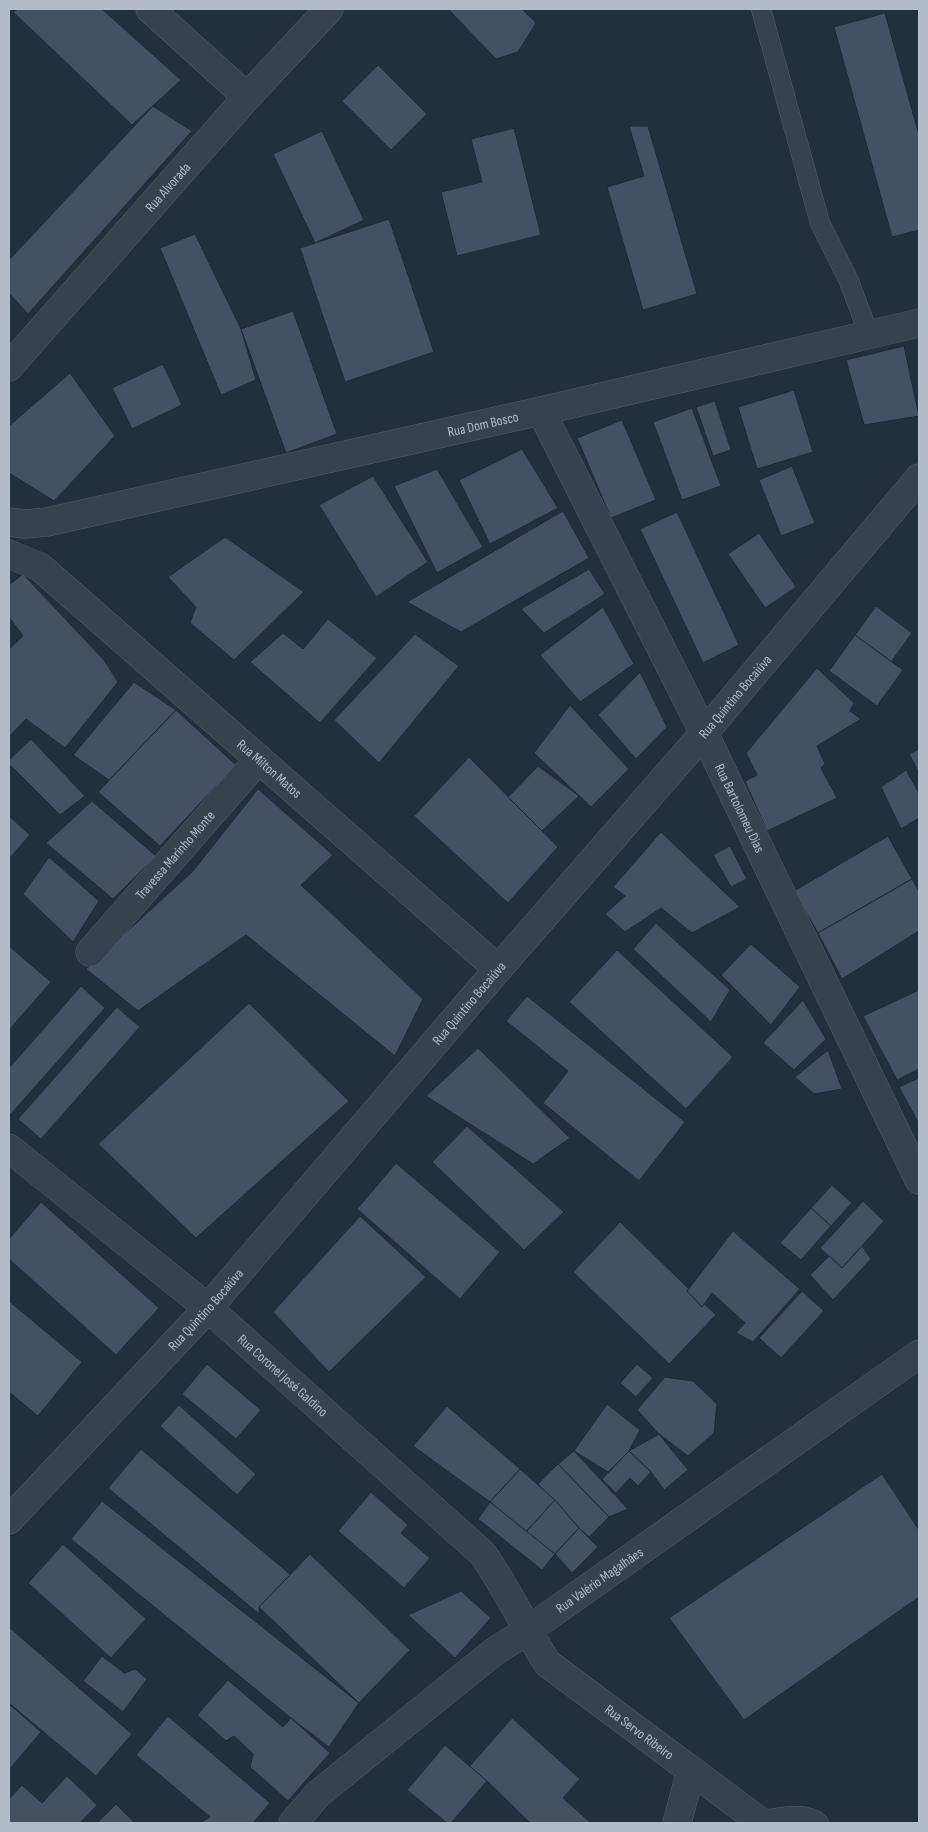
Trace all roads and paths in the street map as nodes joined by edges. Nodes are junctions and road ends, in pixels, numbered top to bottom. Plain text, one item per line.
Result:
1 (150, 9) edge
2 (328, 9) edge
3 (761, 9) edge
4 (247, 97) junction
5 (919, 323) edge
6 (869, 335) junction
7 (9, 367) edge
8 (541, 411) junction
9 (919, 478) edge
10 (9, 522) edge
11 (40, 544) junction
12 (9, 554) edge
13 (704, 733) junction
14 (259, 759) junction
15 (90, 952) dead end
16 (498, 969) junction
17 (9, 1148) edge
18 (919, 1180) edge
19 (208, 1308) junction
20 (919, 1354) edge
21 (9, 1520) edge
22 (527, 1631) junction
23 (691, 1770) junction
24 (760, 1822) edge
25 (293, 1823) edge
26 (677, 1823) edge
27 (819, 1823) edge

1 - 4 street
2 - 4 street, Rua Alvorada
3 - 6 lane
4 - 7 street, Rua Alvorada
5 - 6 street, Rua Dom Bosco
6 - 8 street, Rua Dom Bosco
8 - 11 street, Rua Dom Bosco
8 - 13 street, Rua Bartolomeu Dias
9 - 13 street, Rua Quintino Bocaiúva
10 - 11 street, Rua Dom Bosco
11 - 12 street, Rua Milton Matos
11 - 14 street, Rua Milton Matos
13 - 16 street, Rua Quintino Bocaiúva
13 - 18 street, Rua Bartolomeu Dias
14 - 15 street, Travessa Marinho Monte
14 - 16 street, Rua Milton Matos
16 - 19 street, Rua Quintino Bocaiúva
17 - 19 street, Rua Coronel José Galdino
19 - 21 street, Rua Quintino Bocaiúva
19 - 22 street, Rua Coronel José Galdino
20 - 22 street, Rua Valério Magalhães
22 - 23 street, Rua Servo Ribeiro
22 - 25 street, Rua Valério Magalhães
23 - 24 street, Rua Servo Ribeiro
23 - 26 street
24 - 27 lane

